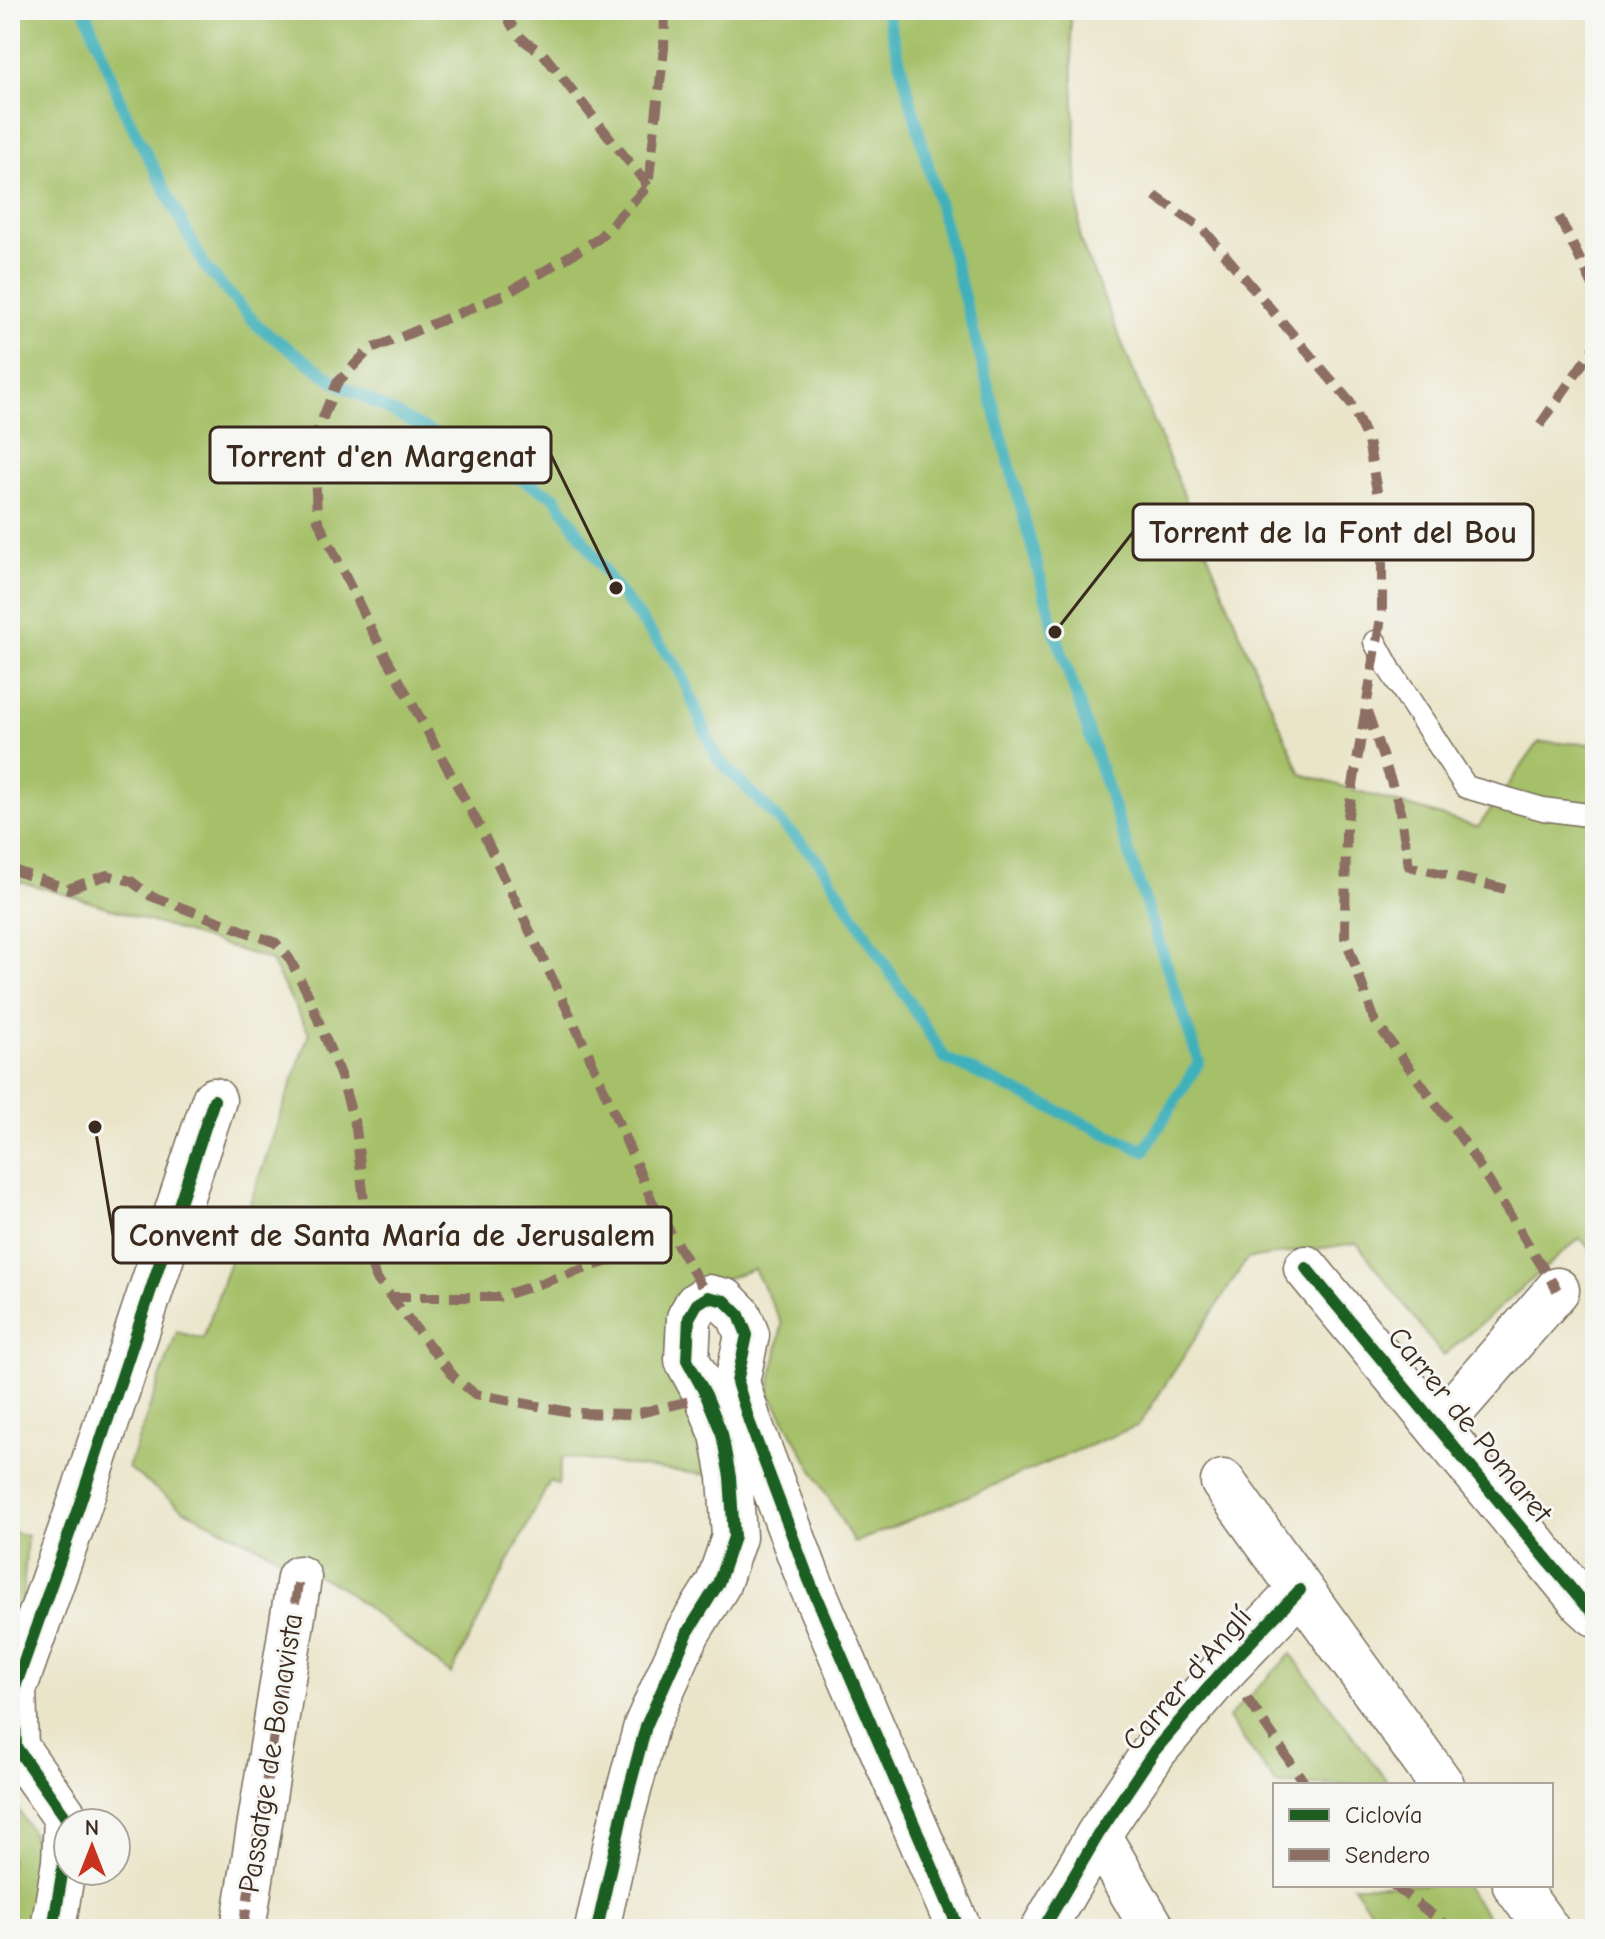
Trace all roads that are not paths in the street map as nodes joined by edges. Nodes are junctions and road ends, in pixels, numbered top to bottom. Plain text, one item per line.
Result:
1 (1375, 642) dead end
2 (1595, 816) edge
3 (214, 1100) dead end
4 (1306, 1268) dead end
5 (1557, 1290) dead end
6 (1439, 1426) junction
7 (1223, 1482) dead end
8 (299, 1578) dead end
9 (1300, 1590) junction
10 (1595, 1614) edge
11 (1441, 1783) edge
12 (1098, 1835) junction
13 (1516, 1887) edge
14 (53, 1929) edge
15 (243, 1929) edge
16 (597, 1929) edge
17 (959, 1929) edge
18 (1043, 1929) edge
19 (1153, 1929) edge
20 (1547, 1929) edge

1 - 2 lane
3 - 14 street
4 - 6 street, Carrer de Pomaret
5 - 6 street
6 - 10 street, Carrer de Pomaret
7 - 9 street
8 - 15 street, Passatge de Bonavista
9 - 11 street
9 - 12 street, Carrer d'Anglí
12 - 18 street, Carrer d'Anglí
12 - 19 street
13 - 20 street
16 - 17 street

